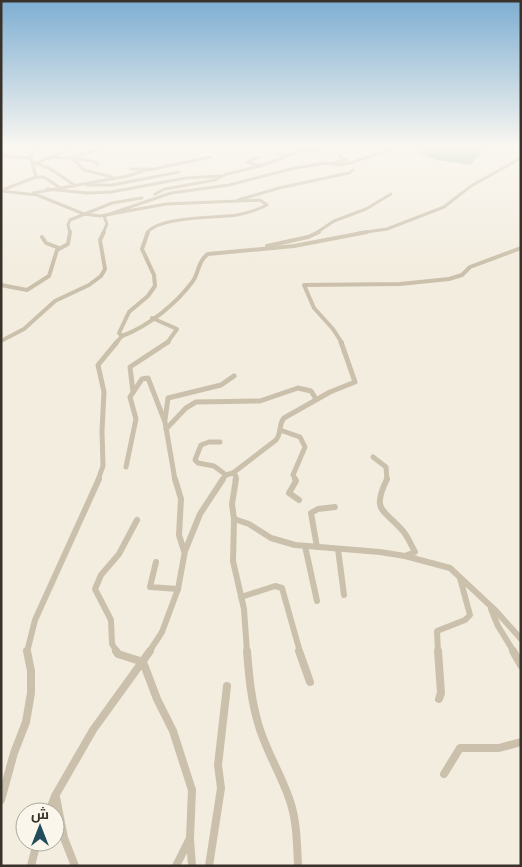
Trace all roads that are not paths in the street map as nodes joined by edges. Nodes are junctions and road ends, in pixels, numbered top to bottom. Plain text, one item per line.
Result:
1 (18, 185) edge
2 (71, 185) edge
3 (92, 185) edge
4 (105, 185) edge
5 (151, 185) edge
6 (154, 185) edge
7 (186, 185) edge
8 (225, 185) edge
9 (288, 185) edge
10 (472, 185) edge
11 (60, 187) joint
12 (47, 190) junction
13 (161, 190) junction
14 (1, 191) edge
15 (31, 194) junction
16 (391, 194) dead end
17 (228, 203) junction
18 (84, 214) junction
19 (104, 216) junction
20 (42, 237) dead end
21 (59, 248) junction
22 (521, 248) edge
23 (252, 250) junction
24 (1, 284) edge
25 (152, 318) junction
26 (122, 336) junction
27 (1, 341) edge
28 (234, 376) dead end
29 (133, 392) junction
30 (316, 399) junction
31 (165, 422) junction
32 (166, 429) junction
33 (280, 430) junction
34 (220, 442) dead end
35 (372, 457) dead end
36 (126, 467) dead end
37 (229, 474) junction
38 (299, 500) dead end
39 (335, 507) dead end
40 (234, 519) junction
41 (137, 520) dead end
42 (305, 546) junction
43 (317, 547) junction
44 (338, 549) junction
45 (185, 552) junction
46 (405, 556) junction
47 (156, 562) dead end
48 (459, 575) junction
49 (178, 589) junction
50 (344, 595) dead end
51 (241, 598) junction
52 (317, 600) dead end
53 (490, 606) junction
54 (521, 639) edge
55 (143, 662) junction
56 (521, 664) edge
57 (310, 682) dead end
58 (227, 686) dead end
59 (439, 699) dead end
60 (521, 742) edge
61 (444, 774) dead end
62 (56, 796) junction
63 (1, 800) edge
64 (53, 802) edge
65 (190, 838) junction
66 (34, 852) edge
67 (31, 866) edge
68 (75, 866) edge
69 (176, 866) edge
70 (192, 866) edge
71 (209, 866) edge
72 (298, 866) edge

1 - 14 street
2 - 11 street
3 - 4 street
5 - 12 street
6 - 13 street
7 - 13 street
8 - 19 street
9 - 17 street
10 - 23 street
11 - 12 street
12 - 15 street
13 - 18 street
14 - 15 street
15 - 18 street
16 - 23 street
17 - 19 street
17 - 26 street
18 - 19 street
18 - 21 street
19 - 27 street
20 - 21 street
21 - 24 street
22 - 30 street
23 - 25 street
25 - 26 street
25 - 29 street
26 - 63 street
28 - 31 street
29 - 31 street
29 - 36 street
30 - 32 street
30 - 33 street
31 - 32 street
32 - 45 street
33 - 37 street
33 - 38 street
34 - 37 street
35 - 46 street
37 - 40 street
37 - 45 street
39 - 43 street
40 - 42 street
40 - 51 street
41 - 55 street
42 - 43 street
42 - 52 street
43 - 44 street
44 - 46 street
44 - 50 street
45 - 49 street
46 - 48 street
47 - 49 street
48 - 53 street
48 - 59 street
49 - 55 street
51 - 57 street
51 - 72 street
53 - 54 street
53 - 56 street
55 - 62 street
55 - 65 street
58 - 71 street
60 - 61 street
62 - 64 street
62 - 68 street
65 - 69 street
65 - 70 street
66 - 67 street

